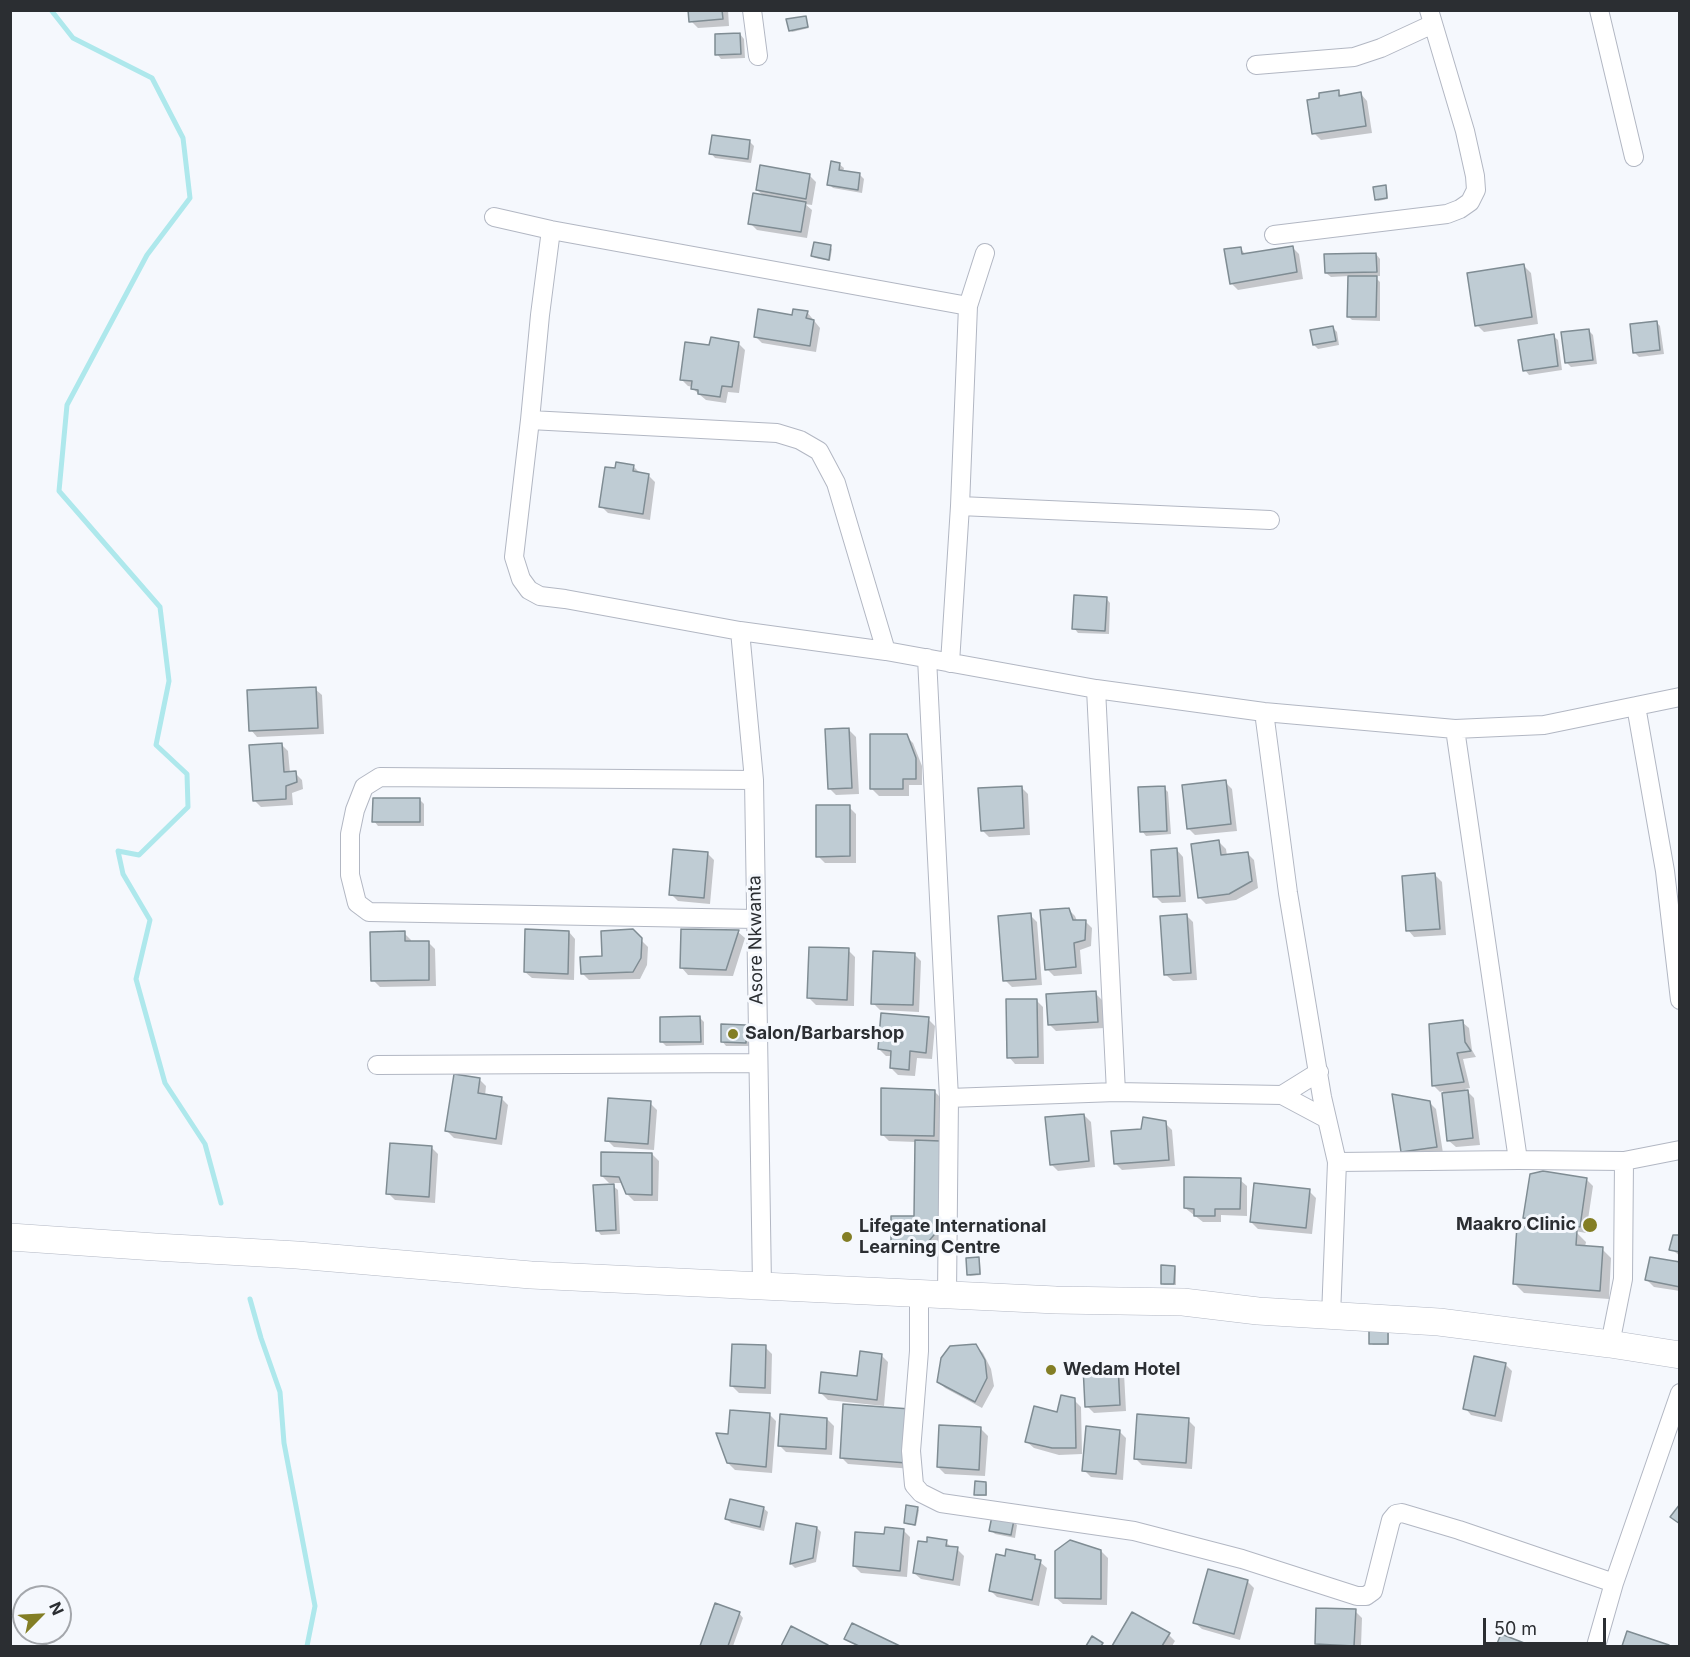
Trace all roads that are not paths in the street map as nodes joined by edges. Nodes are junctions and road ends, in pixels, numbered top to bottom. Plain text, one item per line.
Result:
1 (752, 10) edge
2 (1599, 10) edge
3 (1431, 17) edge
4 (758, 56) dead end
5 (1256, 65) dead end
6 (1634, 157) dead end
7 (494, 217) dead end
8 (551, 230) junction
9 (1274, 236) dead end
10 (985, 253) dead end
11 (968, 306) junction
12 (530, 420) junction
13 (960, 506) junction
14 (1270, 520) dead end
15 (741, 631) junction
16 (886, 651) junction
17 (927, 658) junction
18 (950, 663) junction
19 (1096, 689) junction
20 (1680, 696) edge
21 (1636, 706) junction
22 (1264, 712) junction
23 (1455, 729) junction
24 (754, 780) junction
25 (1672, 870) edge
26 (756, 920) junction
27 (1680, 1000) edge
28 (758, 1063) junction
29 (377, 1065) dead end
30 (1318, 1072) junction
31 (1116, 1092) junction
32 (1282, 1095) junction
33 (950, 1098) junction
34 (1328, 1119) junction
35 (1680, 1150) edge
36 (1518, 1160) junction
37 (1337, 1161) junction
38 (1624, 1161) junction
39 (10, 1237) edge
40 (762, 1286) junction
41 (919, 1293) junction
42 (947, 1294) junction
43 (1331, 1316) junction
44 (1610, 1344) junction
45 (1680, 1355) edge
46 (1680, 1394) edge
47 (1614, 1583) junction
48 (1596, 1647) edge

1 - 4 street
2 - 6 street
3 - 5 street
3 - 9 street
7 - 8 street
8 - 11 street
8 - 12 street
10 - 11 street
11 - 13 street
12 - 15 street
12 - 16 street
13 - 14 street
13 - 18 street
15 - 16 street
15 - 24 street, Asore Nkwanta
16 - 17 street
17 - 18 street
17 - 33 street
18 - 19 street
19 - 22 street
19 - 31 street
20 - 21 street
21 - 23 street
21 - 25 street
22 - 23 street
22 - 30 street
23 - 36 street
24 - 26 street, Asore Nkwanta
24 - 26 street
25 - 27 street
26 - 28 street, Asore Nkwanta
28 - 29 street
28 - 40 street, Asore Nkwanta
30 - 32 street
30 - 34 street
31 - 32 street
31 - 33 street
32 - 34 street
33 - 42 street
34 - 37 street
35 - 38 street
36 - 37 street
36 - 38 street
37 - 43 street
38 - 44 street
39 - 40 street
40 - 41 street
41 - 42 street
41 - 47 street
42 - 43 street
43 - 44 street
44 - 45 street
46 - 47 street
47 - 48 street

